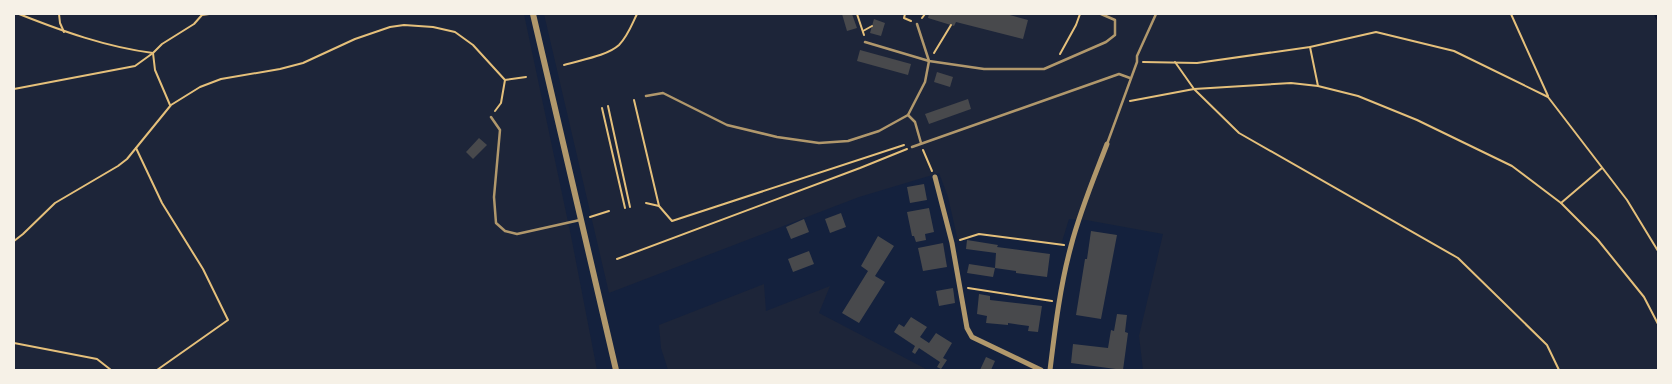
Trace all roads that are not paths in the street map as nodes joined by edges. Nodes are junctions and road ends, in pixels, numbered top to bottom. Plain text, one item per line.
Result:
1 (533, 14) edge
2 (1101, 14) edge
3 (1156, 14) edge
4 (917, 24) road end
5 (865, 42) road end
6 (930, 60) junction
7 (1130, 78) junction
8 (646, 96) dead end
9 (908, 115) junction
10 (491, 118) road end
11 (921, 143) junction
12 (1107, 144) joint
13 (912, 147) road end
14 (935, 178) road end
15 (580, 220) junction
16 (616, 370) edge
17 (1040, 370) edge
18 (1050, 370) edge

1 - 15 street
2 - 6 lane
3 - 7 lane
4 - 6 lane
5 - 6 lane
6 - 9 lane
7 - 11 lane
7 - 12 lane
8 - 9 lane
9 - 11 lane
10 - 15 lane
11 - 13 lane
12 - 18 street
14 - 17 street
15 - 16 street

